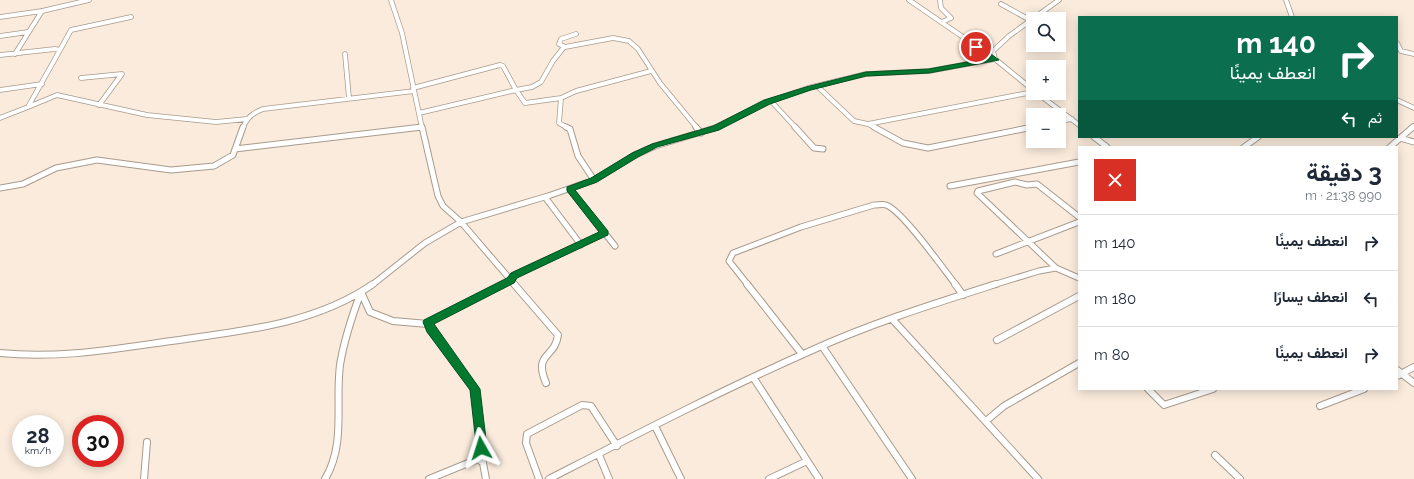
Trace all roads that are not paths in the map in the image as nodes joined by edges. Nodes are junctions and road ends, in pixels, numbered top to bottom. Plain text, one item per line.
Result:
1 (89, 0) edge
2 (393, 0) edge
3 (909, 0) edge
4 (940, 0) edge
5 (1059, 0) edge
6 (1286, 0) edge
7 (1001, 4) dead end
8 (42, 11) junction
9 (1042, 12) edge
10 (1292, 16) edge
11 (0, 17) edge
12 (131, 17) dead end
13 (1026, 18) edge
14 (942, 22) junction
15 (1026, 23) edge
16 (28, 32) junction
17 (576, 34) dead end
18 (0, 36) edge
19 (1398, 45) edge
20 (564, 47) junction
21 (60, 50) junction
22 (15, 54) junction
23 (345, 54) dead end
24 (1414, 54) edge
25 (0, 56) edge
26 (995, 60) junction
27 (651, 71) junction
28 (81, 78) dead end
29 (42, 84) junction
30 (1026, 85) edge
31 (817, 86) junction
32 (413, 89) junction
33 (0, 90) edge
34 (516, 90) junction
35 (1026, 92) edge
36 (349, 98) junction
37 (561, 98) junction
38 (771, 100) junction
39 (1046, 100) edge
40 (1398, 100) edge
41 (99, 105) junction
42 (28, 107) junction
43 (1414, 108) edge
44 (420, 113) junction
45 (0, 118) edge
46 (247, 119) junction
47 (1072, 119) junction
48 (1066, 120) edge
49 (868, 124) junction
50 (1078, 124) edge
51 (1414, 126) edge
52 (422, 127) junction
53 (1026, 128) edge
54 (702, 133) junction
55 (1095, 138) edge
56 (1257, 138) edge
57 (1400, 138) junction
58 (1414, 142) edge
59 (1107, 146) edge
60 (1245, 146) edge
61 (1391, 146) edge
62 (235, 149) junction
63 (823, 149) dead end
64 (1078, 162) edge
65 (594, 180) junction
66 (950, 186) dead end
67 (0, 188) edge
68 (570, 189) junction
69 (544, 197) junction
70 (1078, 216) edge
71 (461, 222) junction
72 (1078, 222) edge
73 (605, 233) junction
74 (1029, 241) junction
75 (580, 244) junction
76 (615, 246) dead end
77 (996, 254) dead end
78 (1056, 268) junction
79 (1078, 278) edge
80 (510, 281) junction
81 (361, 292) junction
82 (963, 295) junction
83 (1078, 297) edge
84 (893, 320) junction
85 (428, 324) junction
86 (997, 340) dead end
87 (822, 346) junction
88 (0, 353) edge
89 (802, 354) junction
90 (1078, 364) edge
91 (1414, 367) edge
92 (1399, 373) edge
93 (753, 377) junction
94 (546, 383) dead end
95 (1414, 383) edge
96 (1149, 390) edge
97 (1210, 390) edge
98 (1361, 390) edge
99 (1320, 406) dead end
100 (986, 421) junction
101 (655, 426) junction
102 (147, 442) dead end
103 (617, 446) junction
104 (598, 455) junction
105 (1215, 455) dead end
106 (807, 461) junction
107 (483, 463) junction
108 (144, 479) edge
109 (325, 479) edge
110 (429, 479) edge
111 (486, 479) edge
112 (539, 479) edge
113 (549, 479) edge
114 (609, 479) edge
115 (681, 479) edge
116 (769, 479) edge
117 (819, 479) edge
118 (912, 479) edge
119 (1038, 479) edge
120 (1240, 479) edge

1 - 8 street
2 - 32 street
3 - 14 street
4 - 14 street
5 - 9 street
6 - 10 street
7 - 13 street
8 - 11 street
8 - 16 street
12 - 21 street
14 - 26 street
15 - 26 street
16 - 18 street
16 - 22 street
17 - 20 street
19 - 24 street
20 - 27 street
20 - 34 street
21 - 22 street
21 - 29 street
22 - 25 street
23 - 36 street
26 - 30 street
26 - 31 street
27 - 37 street
27 - 54 street
28 - 41 street
29 - 33 street
29 - 42 street
31 - 38 street
31 - 49 street
32 - 34 street
32 - 36 street
32 - 44 street
34 - 37 street
34 - 44 street
35 - 49 street
36 - 46 street
37 - 65 street
38 - 54 street
38 - 63 street
39 - 47 street
40 - 43 street
41 - 42 street
41 - 46 street
42 - 45 street
44 - 52 street
46 - 62 street
47 - 48 street
47 - 50 street
49 - 53 street
51 - 57 street
52 - 62 street
52 - 71 street
54 - 65 street
55 - 59 street
56 - 60 street
57 - 58 street
57 - 61 street
62 - 67 street
64 - 66 street
65 - 68 street
68 - 69 street
68 - 73 street
69 - 71 street
69 - 75 street
70 - 74 street
71 - 80 street
71 - 81 street
72 - 74 street
73 - 75 street
73 - 76 street
74 - 77 street
74 - 78 street
75 - 80 street
78 - 79 street
78 - 82 street
80 - 85 street
80 - 94 street
81 - 85 street
81 - 88 street
81 - 109 street
82 - 84 street
82 - 89 street
83 - 86 street
84 - 87 street
84 - 100 street
85 - 107 street
87 - 89 street
87 - 118 street
89 - 93 street
90 - 100 street
91 - 92 street
92 - 95 street
93 - 101 street
93 - 106 street
96 - 97 street
98 - 99 street
100 - 119 street
101 - 103 street
101 - 115 street
102 - 108 street
103 - 104 street
103 - 112 street
104 - 113 street
104 - 114 street
105 - 120 street
106 - 116 street
106 - 117 street
107 - 110 street
107 - 111 street

